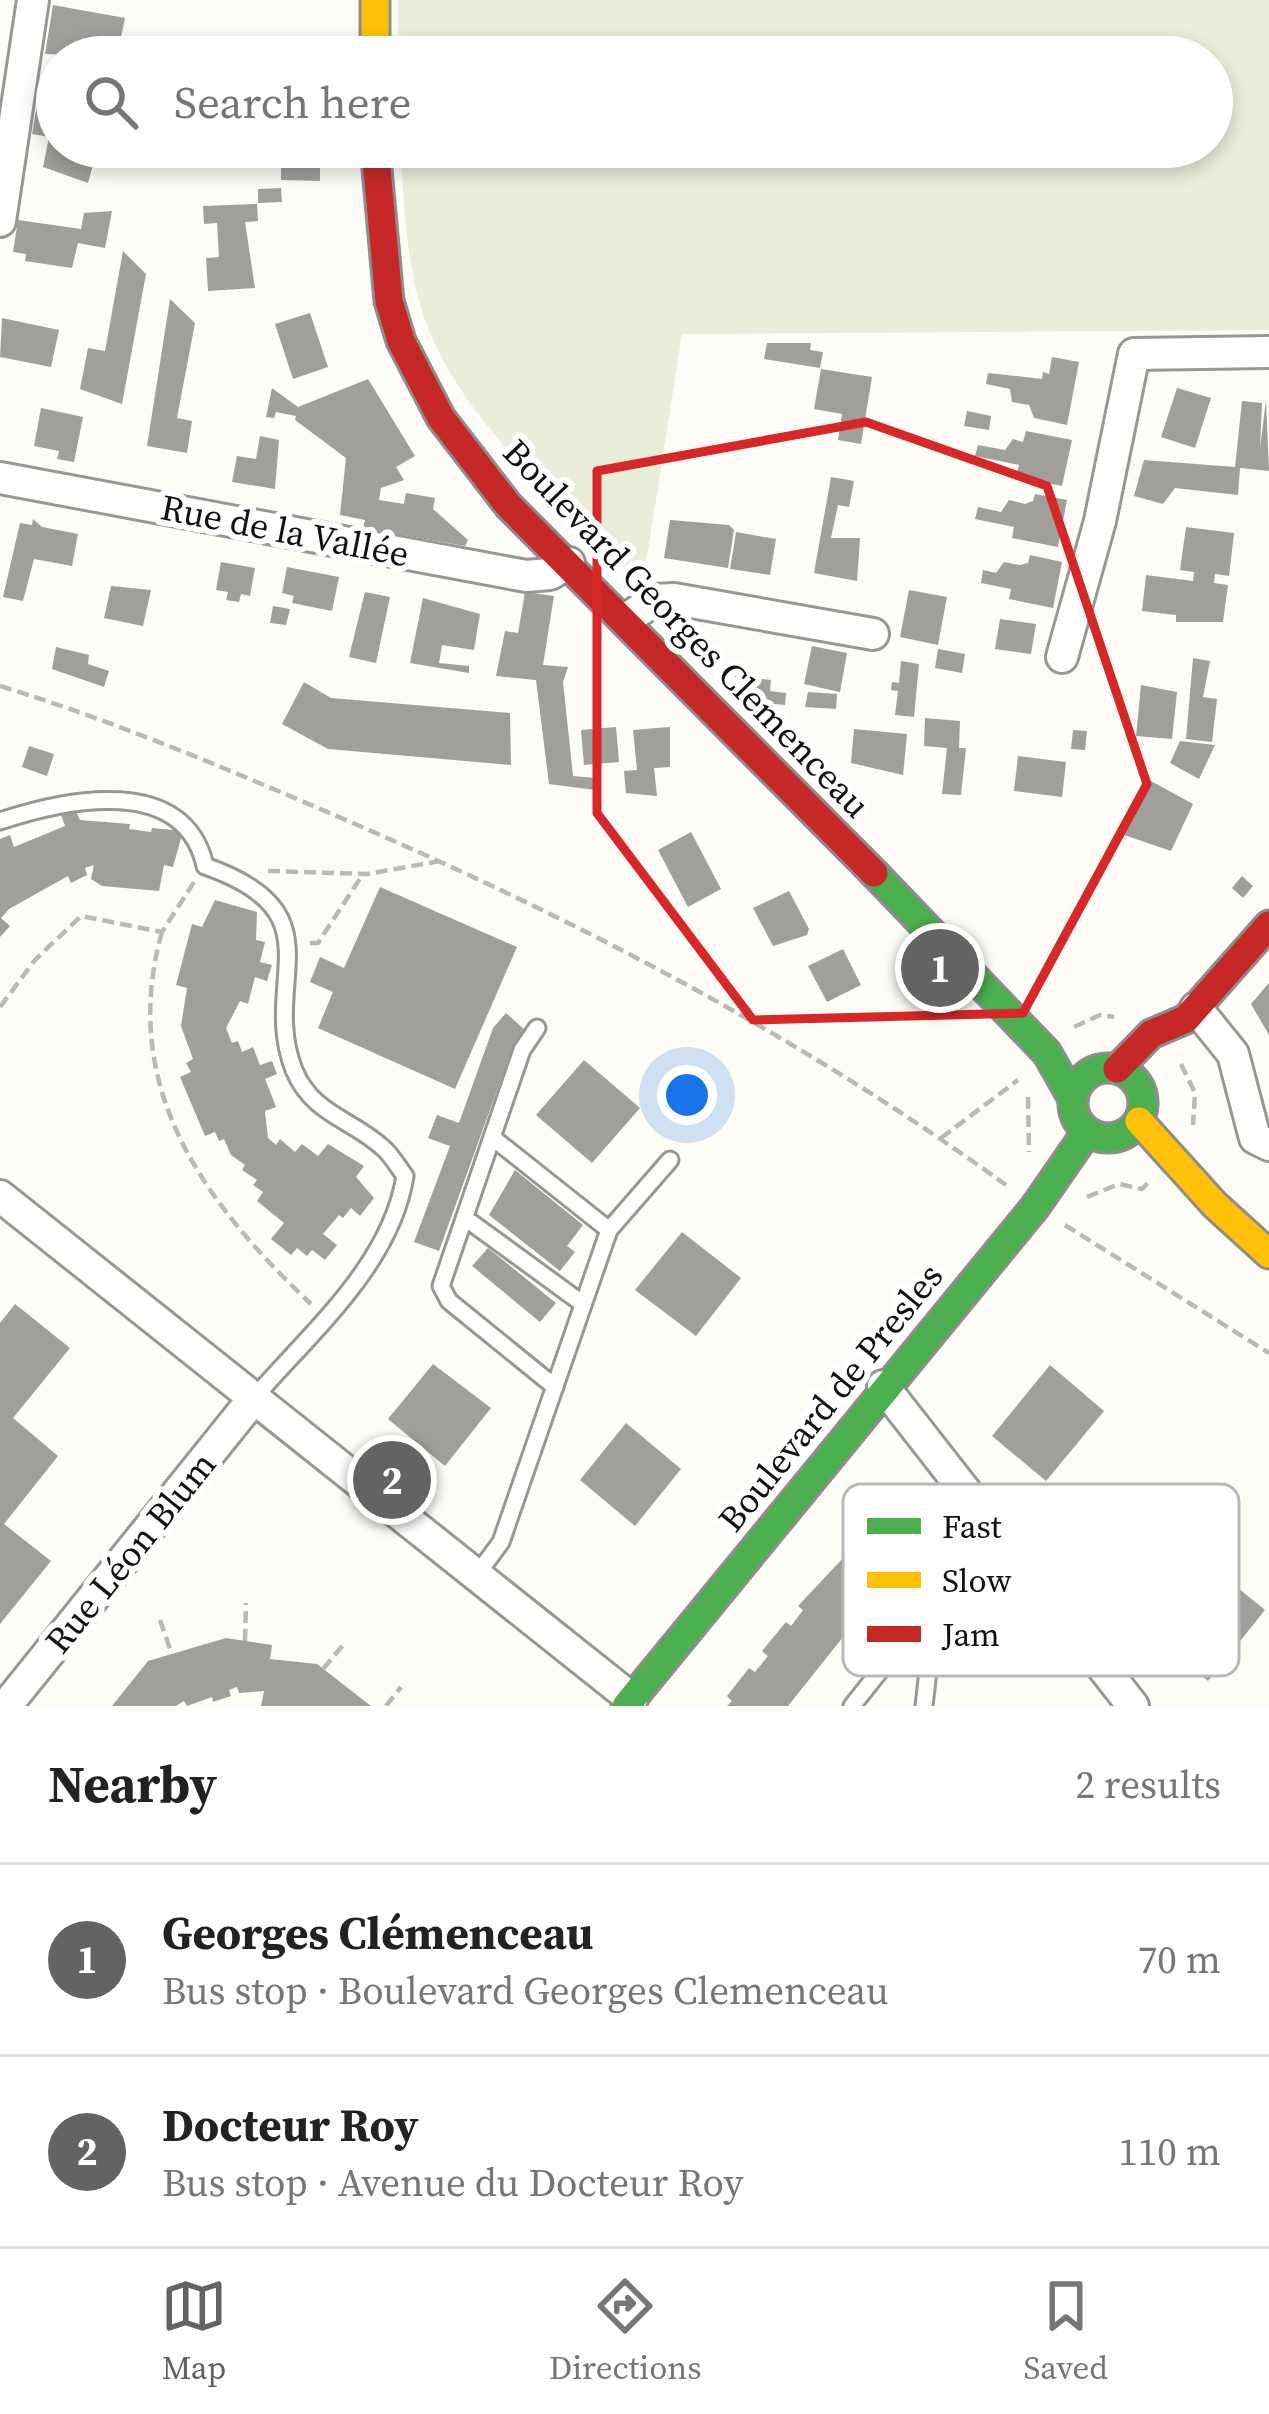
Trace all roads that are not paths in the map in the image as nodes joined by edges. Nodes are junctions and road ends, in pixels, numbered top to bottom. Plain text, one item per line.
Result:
1 (34, 0) edge
2 (374, 0) edge
3 (375, 36) edge
4 (375, 168) edge
5 (3, 183) edge
6 (0, 221) edge
7 (1269, 352) edge
8 (0, 478) edge
9 (569, 563) junction
10 (625, 620) junction
11 (873, 634) dead end
12 (1062, 657) dead end
13 (0, 820) edge
14 (1269, 925) edge
15 (1191, 1014) junction
16 (538, 1028) dead end
17 (1037, 1063) junction
18 (1106, 1070) junction
19 (1141, 1092) junction
20 (1072, 1099) junction
21 (1130, 1128) junction
22 (1087, 1132) junction
23 (493, 1138) junction
24 (1269, 1144) edge
25 (670, 1160) dead end
26 (3, 1204) edge
27 (465, 1218) junction
28 (609, 1230) junction
29 (1269, 1254) edge
30 (584, 1304) junction
31 (883, 1385) junction
32 (554, 1387) junction
33 (254, 1398) junction
34 (960, 1484) edge
35 (476, 1576) junction
36 (876, 1676) edge
37 (927, 1676) edge
38 (1110, 1676) edge
39 (629, 1703) edge
40 (6, 1706) edge
41 (852, 1706) edge
42 (924, 1706) edge
43 (1133, 1706) edge

1 - 5 street
2 - 3 main road
4 - 9 main road, Boulevard Georges Clemenceau
5 - 6 street
7 - 12 street
8 - 9 street, Rue de la Vallée
9 - 10 main road, Boulevard Georges Clemenceau
10 - 11 street
10 - 17 main road, Boulevard Georges Clemenceau
13 - 33 lane
14 - 15 main road
15 - 18 main road
15 - 19 main road
15 - 24 street
16 - 23 lane
17 - 18 main road
17 - 20 main road, Boulevard Georges Clemenceau
18 - 19 main road
18 - 20 main road
19 - 21 main road
20 - 22 main road
21 - 22 main road
21 - 29 main road
22 - 31 main road, Boulevard de Presles
23 - 27 lane
23 - 28 lane
25 - 28 lane
26 - 33 street
27 - 30 lane
27 - 32 lane
28 - 30 lane
30 - 32 lane
31 - 34 street
31 - 39 main road, Boulevard de Presles
32 - 35 lane
33 - 35 street
33 - 40 street, Rue Léon Blum
35 - 39 street
36 - 41 lane
37 - 42 lane
38 - 43 street

